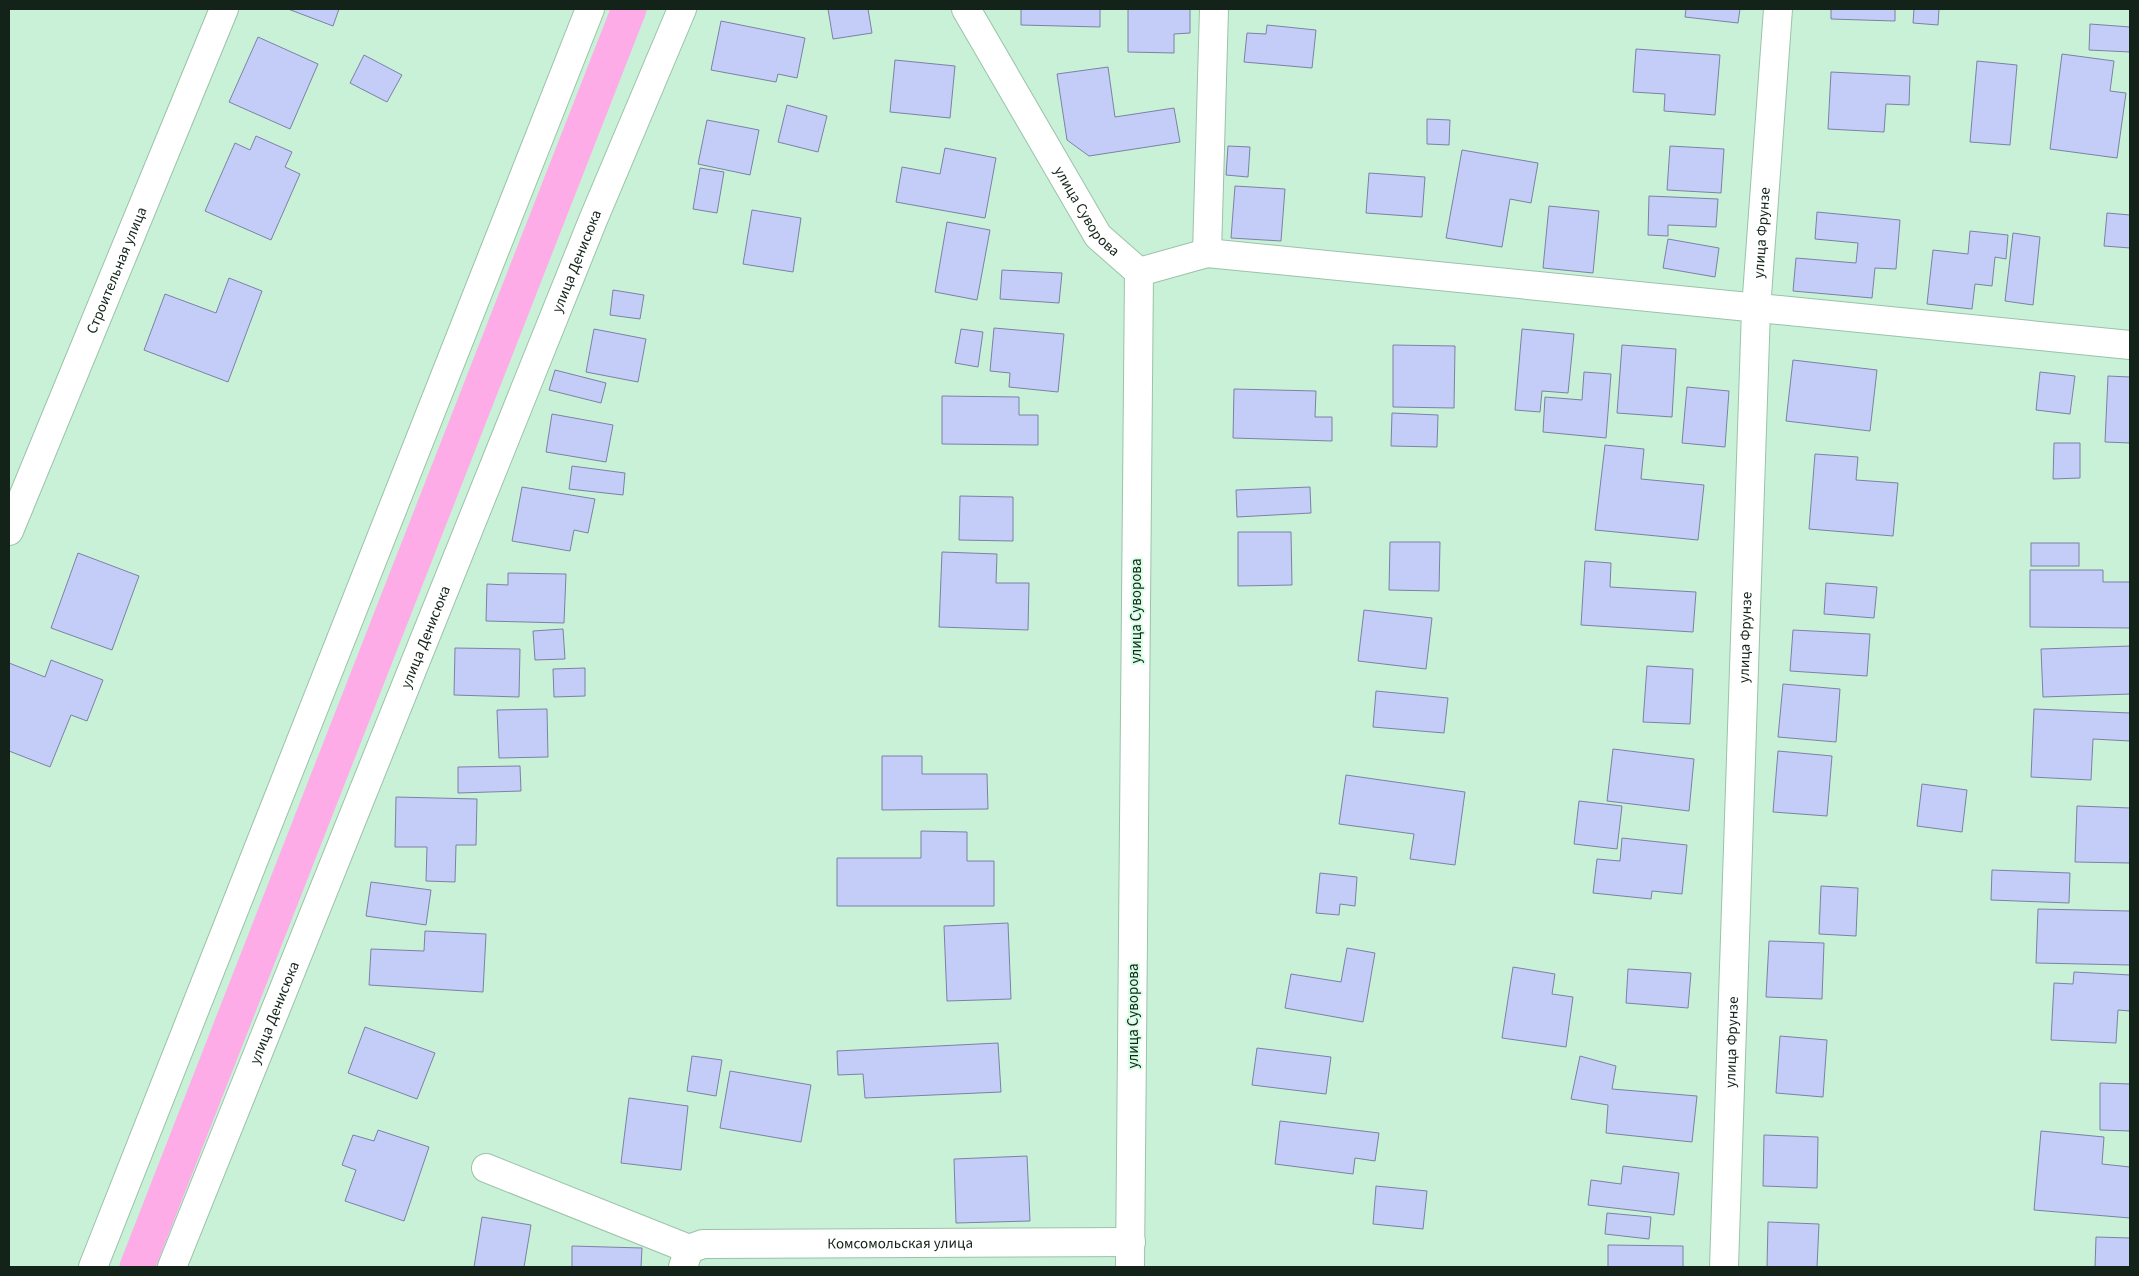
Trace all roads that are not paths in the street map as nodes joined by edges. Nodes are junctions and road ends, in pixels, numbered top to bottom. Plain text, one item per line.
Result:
1 (224, 9) edge
2 (590, 9) edge
3 (682, 9) edge
4 (966, 9) edge
5 (1214, 9) edge
6 (1778, 9) edge
7 (1207, 253) junction
8 (1139, 272) junction
9 (1756, 309) junction
10 (2130, 345) edge
11 (9, 531) edge
12 (486, 1168) dead end
13 (1131, 1255) edge
14 (686, 1258) edge
15 (93, 1267) edge
16 (172, 1267) edge
17 (1724, 1267) edge

1 - 11 street, Строительная улица
2 - 15 street
3 - 16 street, улица Денисюка
4 - 8 street, улица Суворова
5 - 7 street
6 - 9 street, улица Фрунзе
7 - 8 street
7 - 9 street
8 - 13 street, улица Суворова
9 - 10 street
9 - 17 street, улица Фрунзе
12 - 14 street
13 - 14 street, Комсомольская улица

